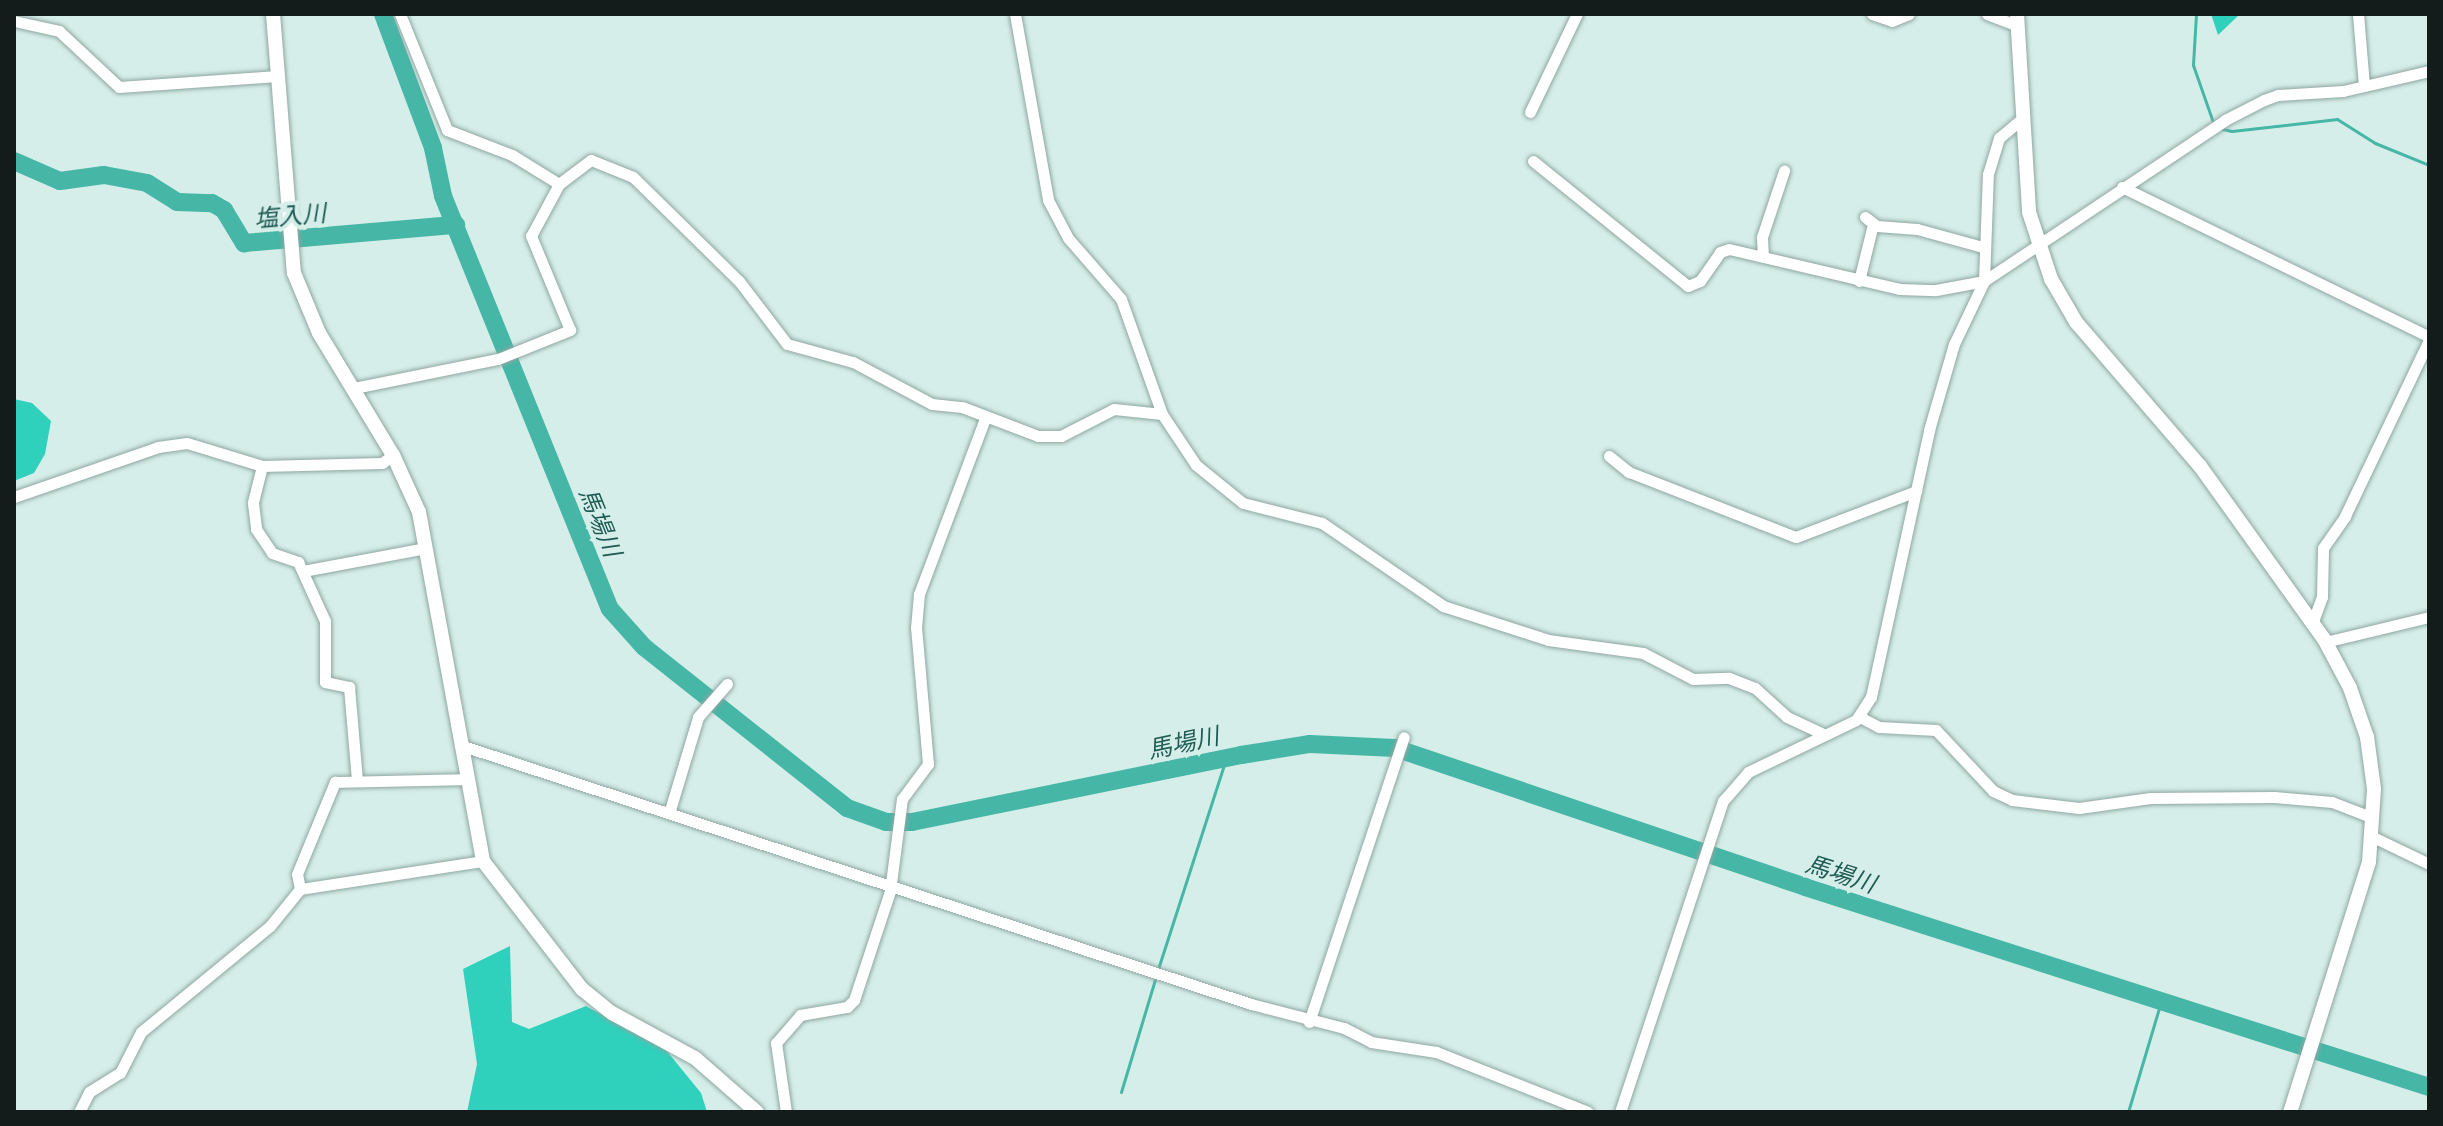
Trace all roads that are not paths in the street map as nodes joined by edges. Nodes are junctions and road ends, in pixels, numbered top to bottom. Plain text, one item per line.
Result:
1 (273, 14) edge
2 (400, 14) edge
3 (1015, 14) edge
4 (1577, 14) edge
5 (1872, 14) edge
6 (1909, 14) edge
7 (1987, 14) edge
8 (2358, 14) edge
9 (2017, 20) edge
10 (14, 21) edge
11 (2429, 71) edge
12 (278, 76) junction
13 (2364, 86) junction
14 (1530, 112) dead end
15 (2023, 118) junction
16 (1533, 161) dead end
17 (1784, 171) dead end
18 (559, 184) junction
19 (2122, 187) junction
20 (2038, 246) junction
21 (1983, 247) junction
22 (1763, 257) junction
23 (1859, 281) junction
24 (1984, 281) junction
25 (2429, 338) edge
26 (354, 388) junction
27 (1162, 414) junction
28 (985, 418) junction
29 (393, 455) junction
30 (1609, 456) dead end
31 (262, 466) junction
32 (1916, 491) junction
33 (14, 497) edge
34 (426, 548) junction
35 (303, 571) junction
36 (2429, 617) edge
37 (2312, 624) junction
38 (2325, 642) junction
39 (727, 684) dead end
40 (1860, 717) junction
41 (1823, 734) junction
42 (1404, 737) dead end
43 (460, 745) junction
44 (466, 779) junction
45 (357, 780) junction
46 (670, 810) junction
47 (2373, 818) junction
48 (2373, 837) junction
49 (483, 861) junction
50 (2429, 864) edge
51 (889, 883) junction
52 (300, 889) junction
53 (1309, 1022) junction
54 (79, 1112) edge
55 (757, 1112) edge
56 (786, 1112) edge
57 (1588, 1112) edge
58 (1620, 1112) edge
59 (2290, 1112) edge

1 - 12 street
2 - 18 street
3 - 27 street
4 - 14 street
5 - 6 street
7 - 9 street
8 - 13 street
9 - 15 street
10 - 12 street
11 - 13 street
12 - 26 street
13 - 19 street
15 - 20 street
15 - 21 street
16 - 22 street
17 - 22 street
18 - 26 street
18 - 28 street
19 - 20 street
19 - 25 street
20 - 24 street
20 - 37 street
21 - 23 street
21 - 24 street
22 - 23 street
23 - 24 street
24 - 32 street
25 - 37 street
26 - 29 street
27 - 28 street
27 - 41 street
28 - 51 street
29 - 31 street
29 - 34 street
30 - 32 street
31 - 33 street
31 - 35 street
32 - 40 street
34 - 35 street
34 - 43 street
35 - 45 street
36 - 38 street
37 - 38 street
38 - 47 street
39 - 46 street
40 - 41 street
40 - 47 street
41 - 58 street
42 - 53 street
43 - 44 street
43 - 46 street
44 - 45 street
44 - 49 street
45 - 52 street
46 - 51 street
47 - 48 street
48 - 50 street
48 - 59 street
49 - 52 street
49 - 55 street
51 - 53 street
51 - 56 street
52 - 54 street
53 - 57 street

